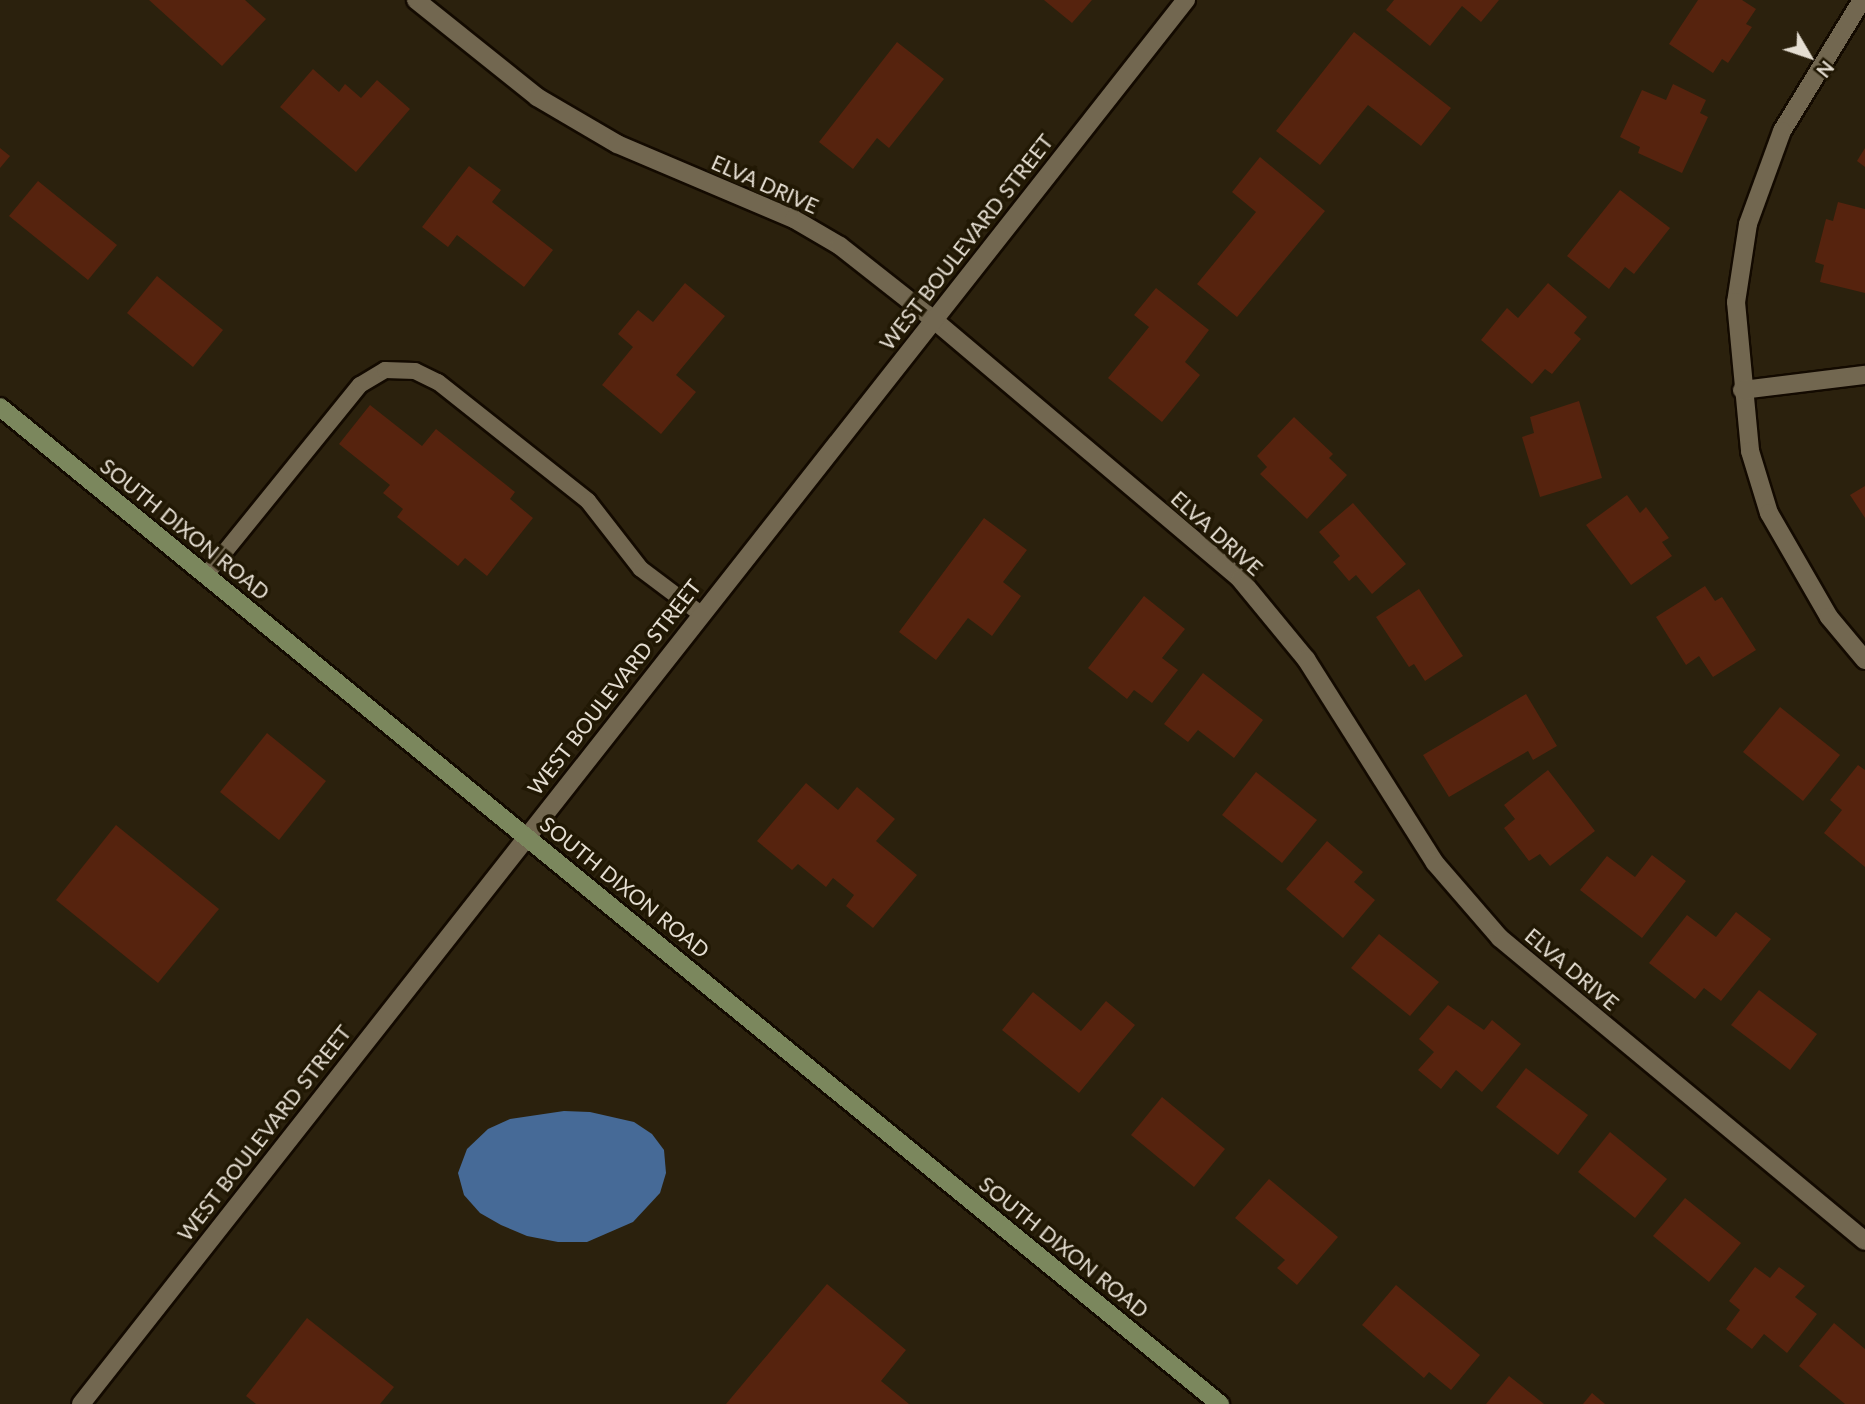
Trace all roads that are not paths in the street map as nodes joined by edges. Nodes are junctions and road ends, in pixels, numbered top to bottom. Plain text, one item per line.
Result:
1 (415, 0) edge
2 (1186, 0) edge
3 (1862, 0) edge
4 (933, 320) junction
5 (1865, 375) edge
6 (1742, 390) junction
7 (0, 407) edge
8 (206, 575) junction
9 (701, 614) junction
10 (1865, 660) edge
11 (526, 835) junction
12 (1865, 1241) edge
13 (81, 1404) edge
14 (1220, 1404) edge

1 - 4 street, ELVA DRIVE
2 - 4 street, WEST BOULEVARD STREET
3 - 6 street
4 - 9 street, WEST BOULEVARD STREET
4 - 12 street, ELVA DRIVE
5 - 6 street
6 - 10 street
7 - 8 main road, SOUTH DIXON ROAD
8 - 9 lane
8 - 11 main road, SOUTH DIXON ROAD
9 - 11 street, WEST BOULEVARD STREET
11 - 13 street, WEST BOULEVARD STREET
11 - 14 main road, SOUTH DIXON ROAD

